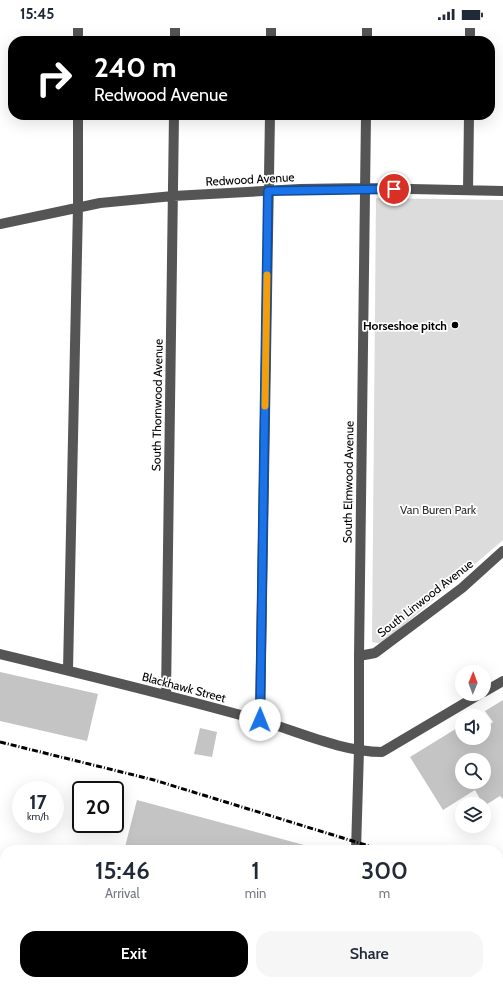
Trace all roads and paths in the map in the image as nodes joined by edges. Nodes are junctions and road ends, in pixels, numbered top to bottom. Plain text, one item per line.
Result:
1 (78, 120) edge
2 (174, 120) edge
3 (270, 120) edge
4 (366, 120) edge
5 (469, 120) edge
6 (365, 188) junction
7 (468, 190) junction
8 (268, 191) junction
9 (503, 191) edge
10 (173, 196) junction
11 (78, 207) junction
12 (0, 224) edge
13 (503, 551) edge
14 (0, 654) edge
15 (358, 656) junction
16 (68, 670) junction
17 (503, 681) edge
18 (491, 688) edge
19 (166, 695) junction
20 (468, 701) edge
21 (260, 720) junction
22 (359, 750) junction
23 (356, 845) edge

1 - 11 street
2 - 10 street, South Thornwood Avenue
3 - 8 street
4 - 6 street, South Elmwood Avenue
5 - 7 street
6 - 7 street, Redwood Avenue
6 - 8 street, Redwood Avenue
6 - 15 street, South Elmwood Avenue
7 - 9 street, Redwood Avenue
8 - 10 street, Redwood Avenue
8 - 21 street
10 - 11 street, Redwood Avenue
10 - 19 street, South Thornwood Avenue
11 - 12 street, Redwood Avenue
11 - 16 street
13 - 15 street, South Linwood Avenue
14 - 16 street, Blackhawk Street
15 - 22 street, South Elmwood Avenue
16 - 19 street, Blackhawk Street
17 - 18 street
19 - 21 street, Blackhawk Street
20 - 22 street, Blackhawk Street
21 - 22 street, Blackhawk Street
22 - 23 street, South Elmwood Avenue

